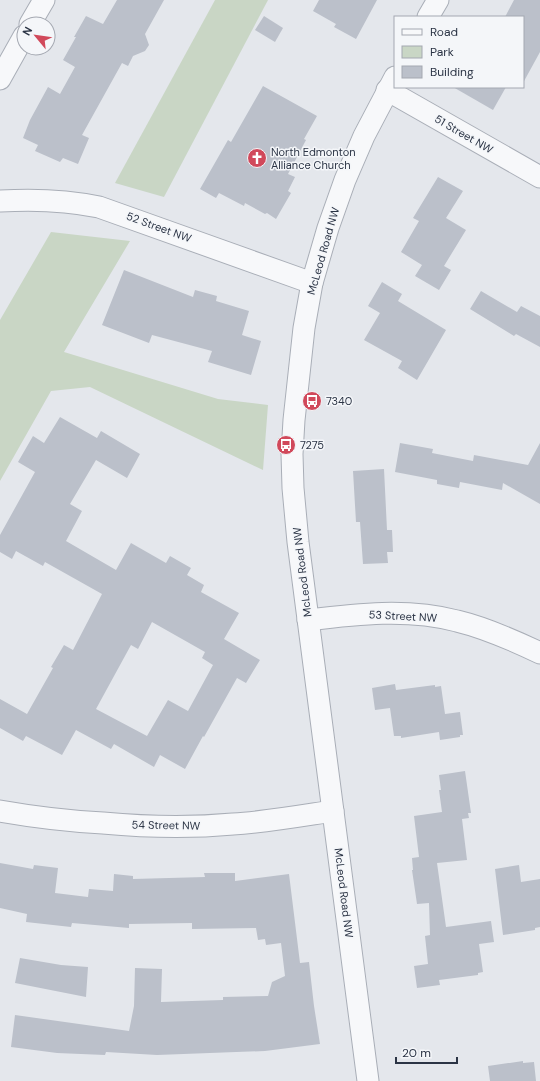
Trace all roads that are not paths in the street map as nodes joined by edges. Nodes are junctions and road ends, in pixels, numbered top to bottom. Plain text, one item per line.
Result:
1 (44, 0) edge
2 (438, 0) edge
3 (35, 16) edge
4 (429, 16) edge
5 (16, 50) edge
6 (0, 79) edge
7 (391, 83) edge
8 (399, 88) edge
9 (540, 177) edge
10 (0, 202) edge
11 (312, 283) junction
12 (308, 620) junction
13 (540, 653) edge
14 (0, 811) edge
15 (333, 812) junction
16 (368, 1081) edge

1 - 3 street
2 - 4 street
5 - 6 street
7 - 11 street, McLeod Road NW
8 - 9 street, 51 Street NW
10 - 11 street, 52 Street NW
11 - 12 street, McLeod Road NW
12 - 13 street, 53 Street NW
12 - 15 street, McLeod Road NW
14 - 15 street, 54 Street NW
15 - 16 street, McLeod Road NW

